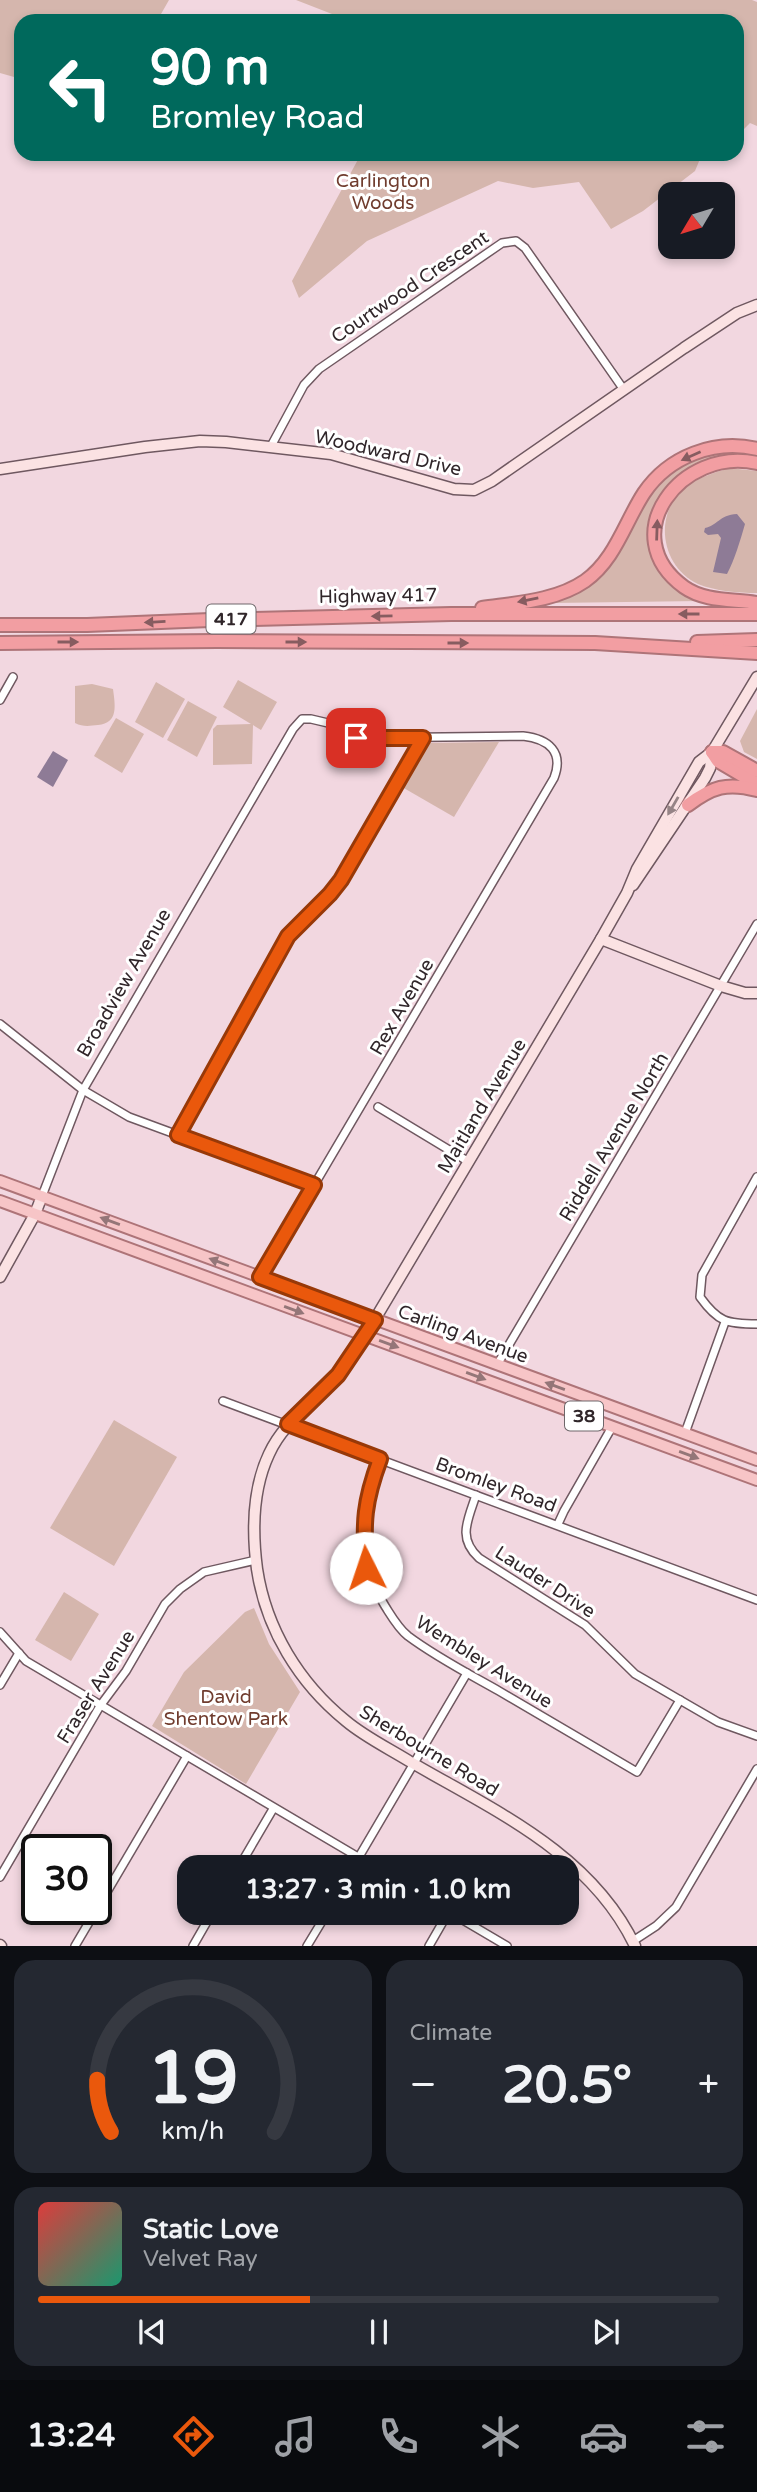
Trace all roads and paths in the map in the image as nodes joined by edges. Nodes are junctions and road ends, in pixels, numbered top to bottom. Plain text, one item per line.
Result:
1 (757, 306) edge
2 (624, 390) junction
3 (270, 448) junction
4 (757, 449) edge
5 (757, 463) edge
6 (0, 469) edge
7 (757, 603) edge
8 (450, 614) junction
9 (757, 614) edge
10 (0, 625) edge
11 (757, 640) edge
12 (0, 643) edge
13 (638, 644) junction
14 (757, 653) edge
15 (13, 677) dead end
16 (757, 677) edge
17 (0, 700) edge
18 (423, 738) junction
19 (712, 752) junction
20 (757, 771) edge
21 (757, 784) edge
22 (757, 790) edge
23 (688, 805) junction
24 (627, 893) junction
25 (757, 924) edge
26 (601, 939) junction
27 (722, 986) junction
28 (757, 993) edge
29 (0, 1024) edge
30 (83, 1090) junction
31 (379, 1107) dead end
32 (178, 1135) junction
33 (469, 1163) junction
34 (757, 1177) edge
35 (0, 1181) edge
36 (314, 1185) junction
37 (42, 1196) junction
38 (0, 1201) edge
39 (35, 1214) junction
40 (0, 1277) edge
41 (260, 1277) junction
42 (375, 1320) junction
43 (726, 1322) junction
44 (757, 1324) edge
45 (365, 1336) junction
46 (497, 1364) junction
47 (223, 1401) dead end
48 (288, 1424) junction
49 (611, 1427) junction
50 (685, 1433) junction
51 (380, 1459) junction
52 (757, 1460) edge
53 (757, 1480) edge
54 (476, 1495) junction
55 (558, 1524) junction
56 (256, 1560) junction
57 (757, 1600) edge
58 (0, 1632) edge
59 (19, 1653) junction
60 (467, 1673) junction
61 (0, 1685) edge
62 (680, 1700) junction
63 (100, 1706) junction
64 (757, 1737) edge
65 (187, 1756) junction
66 (414, 1764) junction
67 (757, 1769) edge
68 (274, 1809) junction
69 (246, 1855) edge
70 (354, 1855) edge
71 (361, 1855) edge
72 (0, 1877) edge
73 (205, 1925) edge
74 (320, 1925) edge
75 (442, 1925) edge
76 (471, 1925) edge
77 (634, 1944) edge
78 (75, 1946) edge
79 (193, 1946) edge
80 (307, 1946) edge
81 (429, 1946) edge
82 (507, 1946) edge

1 - 2 street, Woodward Drive
2 - 3 street, Woodward Drive
2 - 3 street, Courtwood Crescent
3 - 6 street, Woodward Drive
4 -> 8 highway
7 -> 5 highway
9 -> 8 highway, Highway 417 / 417
8 -> 10 highway, Highway 417 / 417
11 - 13 highway, 417
12 -> 13 highway, 417
13 - 14 highway
15 - 17 street
16 - 19 street, Maitland Avenue
18 - 30 street, Broadview Avenue
18 - 32 street
18 - 36 street, Rex Avenue
19 - 20 highway
19 - 21 highway
19 - 23 street, Maitland Avenue
19 -> 24 street, Maitland Avenue
22 - 23 highway
23 - 24 street, Maitland Avenue
24 - 26 street, Maitland Avenue
25 - 27 street, Riddell Avenue North
26 - 27 street
26 - 33 street, Maitland Avenue
27 - 28 street
27 - 46 street, Riddell Avenue North
29 - 30 street
30 - 32 street
30 - 37 street, Broadview Avenue
31 - 33 street
32 - 36 street
33 - 42 street, Maitland Avenue
34 - 43 street
35 - 37 main road, Carling Avenue / 38
36 - 41 street, Rex Avenue
37 - 39 street, Broadview Avenue
41 -> 37 main road, Carling Avenue / 38
38 - 39 main road, Carling Avenue / 38
39 - 40 street, Broadview Avenue
39 -> 45 main road, Carling Avenue / 38
41 - 42 main road, Carling Avenue / 38
42 - 45 street, Maitland Avenue
42 - 46 main road, Carling Avenue / 38
43 - 44 street
43 - 50 street
45 - 48 street, Sherbourne Road
45 -> 49 main road, Carling Avenue / 38
50 -> 46 main road, Carling Avenue / 38
47 - 48 street, Bromley Road
48 - 51 street, Bromley Road
48 - 56 street, Sherbourne Road
49 -> 53 main road, Carling Avenue / 38
49 - 55 street
50 - 52 main road, Carling Avenue / 38
51 - 54 street, Bromley Road
51 - 60 street, Wembley Avenue
54 - 55 street, Bromley Road
54 - 62 street, Lauder Drive
55 - 57 street, Bromley Road
56 - 63 street, Fraser Avenue
56 - 66 street, Sherbourne Road
58 - 59 street
59 - 61 street
59 - 63 street
60 - 62 street, Wembley Avenue
60 - 66 street
62 - 64 street, Lauder Drive
63 - 65 street
63 - 72 street, Fraser Avenue
65 - 68 street
65 - 78 street
66 - 71 street
66 - 77 street, Sherbourne Road
67 - 77 street
68 - 69 street
68 - 70 street
73 - 79 street
74 - 80 street
75 - 81 street
76 - 82 street

